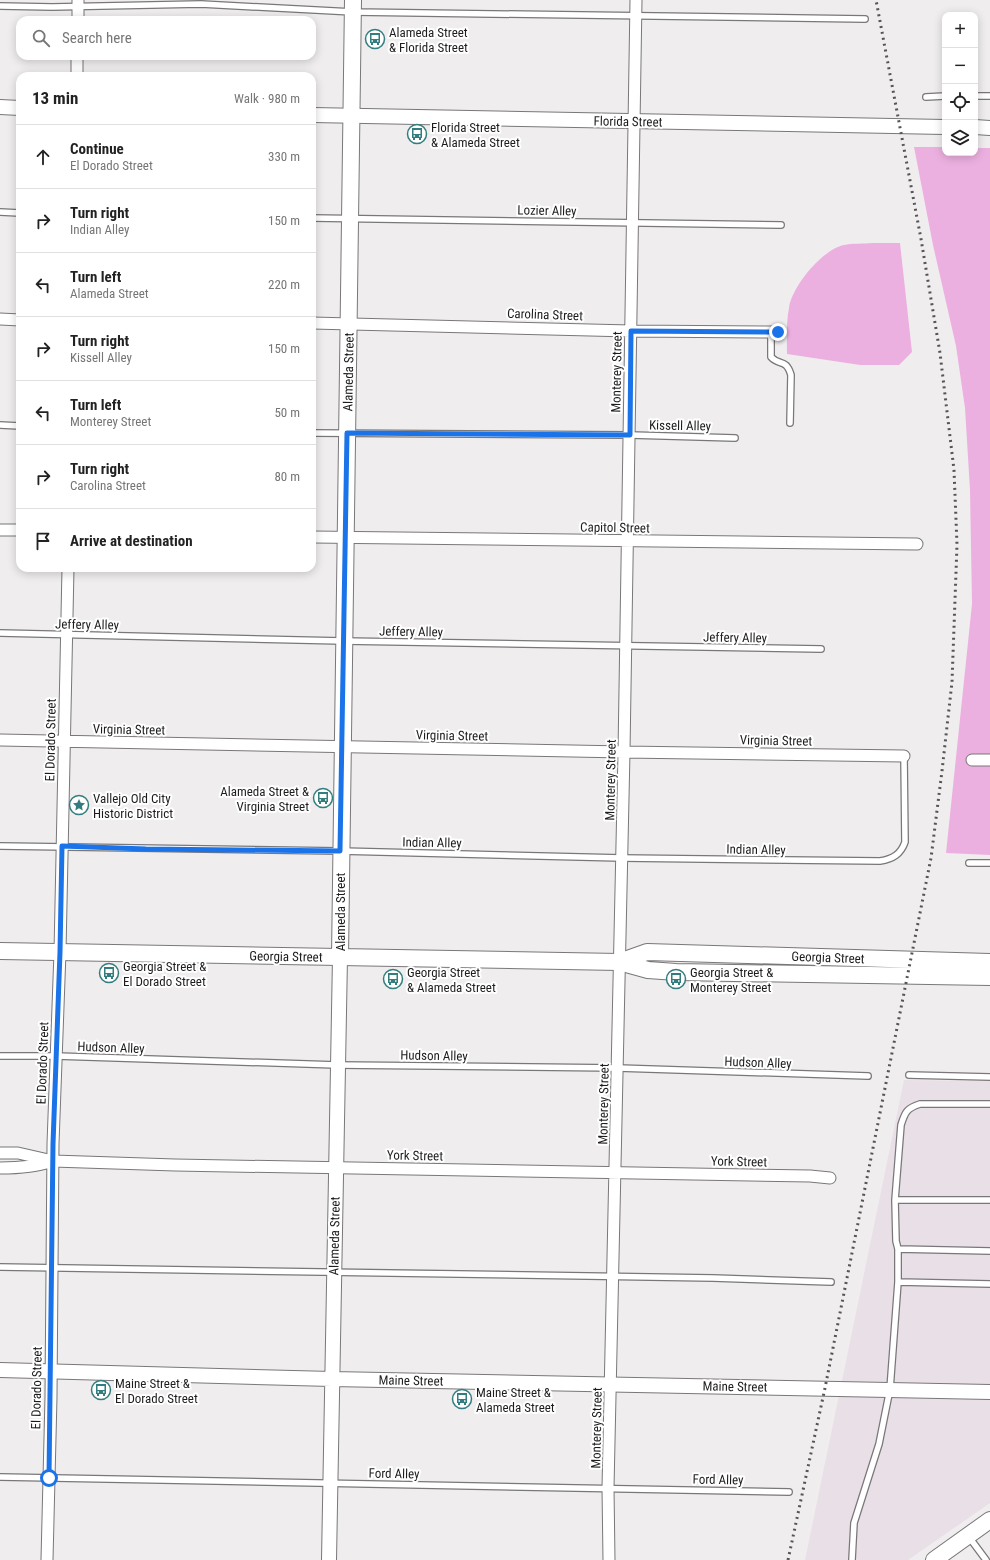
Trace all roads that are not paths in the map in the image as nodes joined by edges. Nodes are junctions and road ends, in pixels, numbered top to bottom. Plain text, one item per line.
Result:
1 (636, 0) edge
2 (78, 3) edge
3 (0, 6) edge
4 (353, 6) edge
5 (78, 16) edge
6 (636, 16) junction
7 (865, 19) dead end
8 (77, 60) edge
9 (77, 72) edge
10 (942, 96) edge
11 (978, 96) edge
12 (990, 96) edge
13 (926, 97) dead end
14 (0, 107) edge
15 (16, 108) edge
16 (316, 115) edge
17 (352, 116) junction
18 (634, 121) junction
19 (942, 127) edge
20 (978, 127) edge
21 (990, 128) edge
22 (0, 212) edge
23 (16, 213) edge
24 (316, 218) edge
25 (350, 218) junction
26 (632, 223) junction
27 (782, 225) dead end
28 (0, 320) edge
29 (16, 320) edge
30 (316, 323) edge
31 (349, 323) junction
32 (631, 331) junction
33 (774, 332) joint
34 (790, 423) dead end
35 (0, 425) edge
36 (16, 426) edge
37 (316, 433) edge
38 (347, 433) junction
39 (630, 435) junction
40 (735, 438) dead end
41 (0, 530) edge
42 (16, 530) edge
43 (316, 537) edge
44 (345, 537) junction
45 (628, 541) junction
46 (917, 544) dead end
47 (68, 572) edge
48 (0, 633) edge
49 (66, 634) junction
50 (343, 641) junction
51 (626, 646) junction
52 (821, 649) dead end
53 (0, 740) edge
54 (64, 741) junction
55 (342, 747) junction
56 (624, 752) junction
57 (904, 756) joint
58 (972, 760) dead end
59 (990, 760) edge
60 (0, 846) edge
61 (62, 846) junction
62 (340, 851) junction
63 (622, 858) junction
64 (969, 863) dead end
65 (990, 863) edge
66 (0, 951) edge
67 (60, 952) junction
68 (340, 957) junction
69 (619, 962) junction
70 (990, 962) edge
71 (990, 977) edge
72 (0, 1056) edge
73 (56, 1056) junction
74 (337, 1065) junction
75 (618, 1068) junction
76 (909, 1075) dead end
77 (868, 1076) dead end
78 (990, 1077) edge
79 (990, 1104) edge
80 (0, 1153) edge
81 (53, 1161) junction
82 (0, 1168) edge
83 (335, 1168) junction
84 (615, 1172) junction
85 (830, 1178) dead end
86 (895, 1200) junction
87 (990, 1200) edge
88 (898, 1249) junction
89 (990, 1251) edge
90 (0, 1267) edge
91 (52, 1268) junction
92 (334, 1273) junction
93 (613, 1277) junction
94 (830, 1282) dead end
95 (898, 1282) junction
96 (990, 1284) edge
97 (0, 1370) edge
98 (50, 1371) junction
99 (332, 1378) junction
100 (611, 1383) junction
101 (890, 1389) junction
102 (990, 1392) edge
103 (0, 1477) edge
104 (49, 1478) junction
105 (330, 1482) junction
106 (608, 1488) junction
107 (788, 1492) dead end
108 (990, 1520) edge
109 (968, 1536) junction
110 (46, 1560) edge
111 (329, 1560) edge
112 (609, 1560) edge
113 (852, 1560) edge
114 (934, 1560) edge
115 (986, 1560) edge

1 - 6 street, Monterey Street
2 - 3 lane
2 - 4 lane
2 - 5 street
4 - 6 lane
4 - 17 main road, Alameda Street
6 - 7 lane
6 - 18 street, Monterey Street
8 - 9 street
10 - 13 lane
11 - 12 lane
14 - 15 street
16 - 17 street, Florida Street
17 - 18 street, Florida Street
17 - 25 main road, Alameda Street
18 - 19 street, Florida Street
18 - 26 street, Monterey Street
20 - 21 street
22 - 23 lane
24 - 25 lane, Lozier Alley
25 - 26 lane, Lozier Alley
25 - 31 main road, Alameda Street
26 - 27 lane, Lozier Alley
26 - 32 street, Monterey Street
28 - 29 street
30 - 31 street, Carolina Street
31 - 32 street, Carolina Street
31 - 38 main road, Alameda Street
32 - 33 street, Carolina Street
32 - 39 street, Monterey Street
33 - 34 lane
35 - 36 lane
37 - 38 lane, Kissell Alley
38 - 39 lane, Kissell Alley
38 - 44 main road, Alameda Street
39 - 40 lane, Kissell Alley
39 - 45 street, Monterey Street
41 - 42 street
43 - 44 street, Capitol Street
44 - 45 street, Capitol Street
44 - 50 main road, Alameda Street
45 - 46 street, Capitol Street
45 - 51 street, Monterey Street
47 - 49 street, El Dorado Street
48 - 49 lane, Jeffery Alley
49 - 50 lane, Jeffery Alley
49 - 54 street, El Dorado Street
50 - 51 lane, Jeffery Alley
50 - 55 main road, Alameda Street
51 - 52 lane, Jeffery Alley
51 - 56 street, Monterey Street
53 - 54 street, Virginia Street
54 - 55 street, Virginia Street
54 - 61 street, El Dorado Street
55 - 56 street, Virginia Street
55 - 62 main road, Alameda Street
56 - 57 street, Virginia Street
56 - 63 street, Monterey Street
57 - 63 lane, Indian Alley
58 - 59 street
60 - 61 lane, Indian Alley
61 - 62 lane, Indian Alley
61 - 67 street, El Dorado Street
62 - 63 lane, Indian Alley
62 - 68 main road, Alameda Street
63 - 69 street, Monterey Street
64 - 65 lane
66 - 67 main road, Georgia Street
67 - 68 main road, Georgia Street
67 - 73 street, El Dorado Street
68 - 69 main road, Georgia Street
68 - 74 street, Alameda Street
69 - 70 main road, Georgia Street
69 - 71 main road, Georgia Street
69 - 75 street, Monterey Street
72 - 73 lane, Hudson Alley
73 - 74 lane, Hudson Alley
73 - 81 street, El Dorado Street
74 - 75 lane, Hudson Alley
74 - 83 street, Alameda Street
75 - 77 lane, Hudson Alley
75 - 84 street, Monterey Street
76 - 78 lane
79 - 86 lane
80 - 81 street, York Street
81 - 82 street
81 - 83 street, York Street
81 - 91 street, El Dorado Street
83 - 84 street, York Street
83 - 92 street, Alameda Street
84 - 85 street, York Street
84 - 93 street, Monterey Street
86 - 87 lane
86 - 88 lane
88 - 89 lane
88 - 95 lane
90 - 91 lane
91 - 92 lane
91 - 98 street, El Dorado Street
92 - 93 lane
92 - 99 street, Alameda Street
93 - 94 lane
93 - 100 street, Monterey Street
95 - 96 lane
95 - 101 lane
97 - 98 street, Maine Street
98 - 99 street, Maine Street
98 - 104 street, El Dorado Street
99 - 100 street, Maine Street
99 - 105 street, Alameda Street
100 - 101 street, Maine Street
100 - 106 street, Monterey Street
101 - 102 street, Maine Street
101 - 113 lane
103 - 104 lane, Ford Alley
104 - 105 lane, Ford Alley
104 - 110 street, El Dorado Street
105 - 106 lane, Ford Alley
105 - 111 street, Alameda Street
106 - 107 lane, Ford Alley
106 - 112 street, Monterey Street
108 - 109 main road
109 - 114 main road
109 - 115 lane

